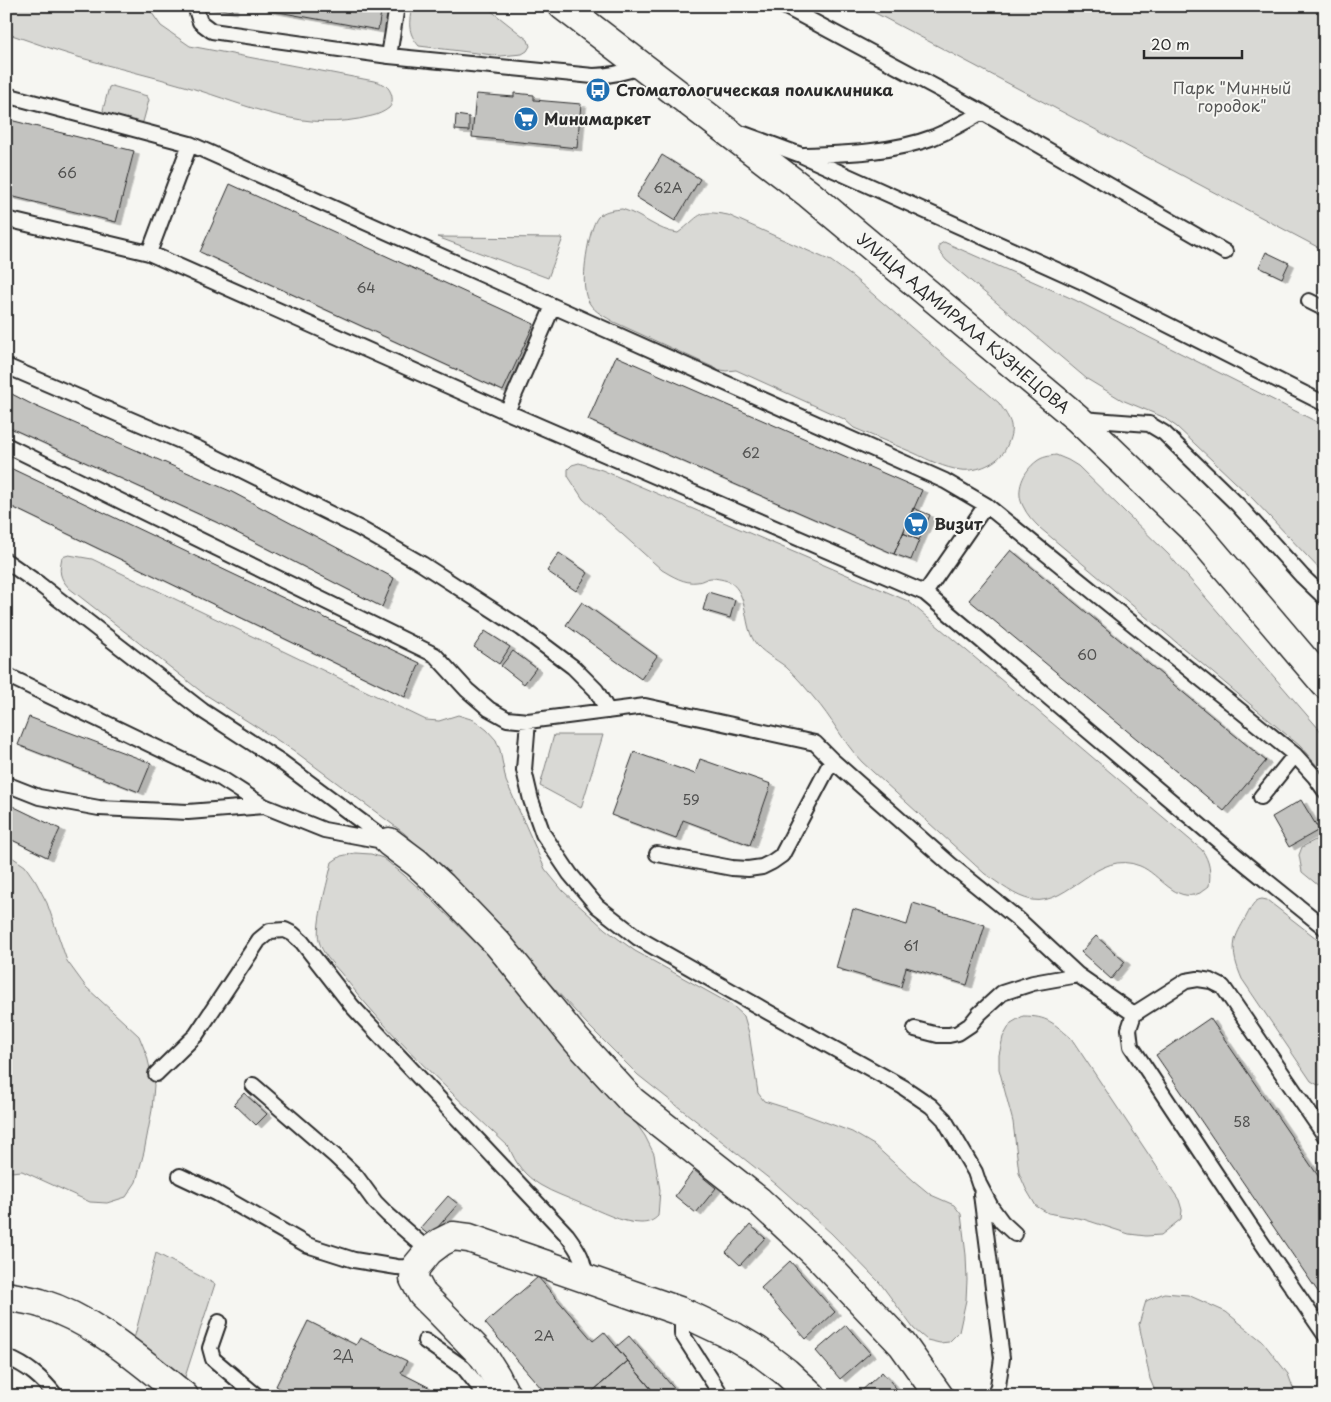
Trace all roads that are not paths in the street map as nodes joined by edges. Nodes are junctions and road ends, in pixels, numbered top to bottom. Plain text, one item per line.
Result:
1 (195, 6) edge
2 (398, 6) edge
3 (563, 6) edge
4 (784, 6) edge
5 (389, 56) junction
6 (642, 66) junction
7 (6, 95) edge
8 (982, 112) junction
9 (715, 124) junction
10 (190, 144) junction
11 (801, 155) junction
12 (6, 219) edge
13 (1226, 252) dead end
14 (150, 253) junction
15 (1309, 301) dead end
16 (553, 306) junction
17 (1325, 309) edge
18 (6, 366) edge
19 (1325, 404) edge
20 (507, 412) junction
21 (1077, 418) junction
22 (6, 445) edge
23 (986, 504) junction
24 (6, 561) edge
25 (925, 593) junction
26 (1325, 598) edge
27 (6, 675) edge
28 (1325, 684) edge
29 (608, 711) junction
30 (528, 721) junction
31 (1295, 755) junction
32 (832, 760) junction
33 (6, 784) edge
34 (1325, 791) edge
35 (1261, 797) dead end
36 (264, 806) junction
37 (389, 842) junction
38 (657, 854) dead end
39 (1325, 928) edge
40 (1078, 975) junction
41 (1134, 1014) junction
42 (915, 1029) dead end
43 (156, 1074) dead end
44 (253, 1085) dead end
45 (1325, 1136) edge
46 (180, 1176) dead end
47 (979, 1184) junction
48 (1015, 1234) dead end
49 (422, 1259) junction
50 (585, 1279) junction
51 (6, 1296) edge
52 (682, 1312) junction
53 (219, 1322) dead end
54 (1325, 1335) edge
55 (425, 1340) dead end
56 (6, 1357) edge
57 (500, 1395) edge
58 (56, 1396) edge
59 (184, 1396) edge
60 (257, 1396) edge
61 (719, 1396) edge
62 (812, 1396) edge
63 (939, 1396) edge
64 (994, 1396) edge

1 - 5 lane
2 - 5 lane
3 - 6 street, УЛИЦА АДМИРАЛА КУЗНЕЦОВА
4 - 8 lane
5 - 6 lane
6 - 9 street, УЛИЦА АДМИРАЛА КУЗНЕЦОВА
7 - 10 lane
8 - 11 lane
8 - 13 lane
9 - 11 lane
9 - 21 street, УЛИЦА АДМИРАЛА КУЗНЕЦОВА
10 - 14 lane
10 - 16 lane
11 - 19 lane
12 - 14 lane
14 - 20 lane
15 - 17 lane
16 - 20 lane
16 - 23 lane
18 - 29 lane
20 - 25 lane
21 - 26 lane
21 - 28 street, УЛИЦА АДМИРАЛА КУЗНЕЦОВА
22 - 30 lane
23 - 25 lane
23 - 31 lane
24 - 37 lane
25 - 39 lane
27 - 36 lane
29 - 30 lane
29 - 32 lane
30 - 47 lane
31 - 34 lane
31 - 35 lane
32 - 38 lane
32 - 40 lane
33 - 36 lane
36 - 37 lane
37 - 63 street
40 - 41 lane
40 - 42 lane
41 - 45 lane
41 - 54 lane
43 - 50 lane
44 - 49 lane
46 - 49 lane
47 - 48 lane
47 - 64 lane
49 - 50 street
49 - 57 street
50 - 52 street
51 - 59 street
52 - 61 lane
52 - 62 street
53 - 60 lane
55 - 57 lane
56 - 58 lane

